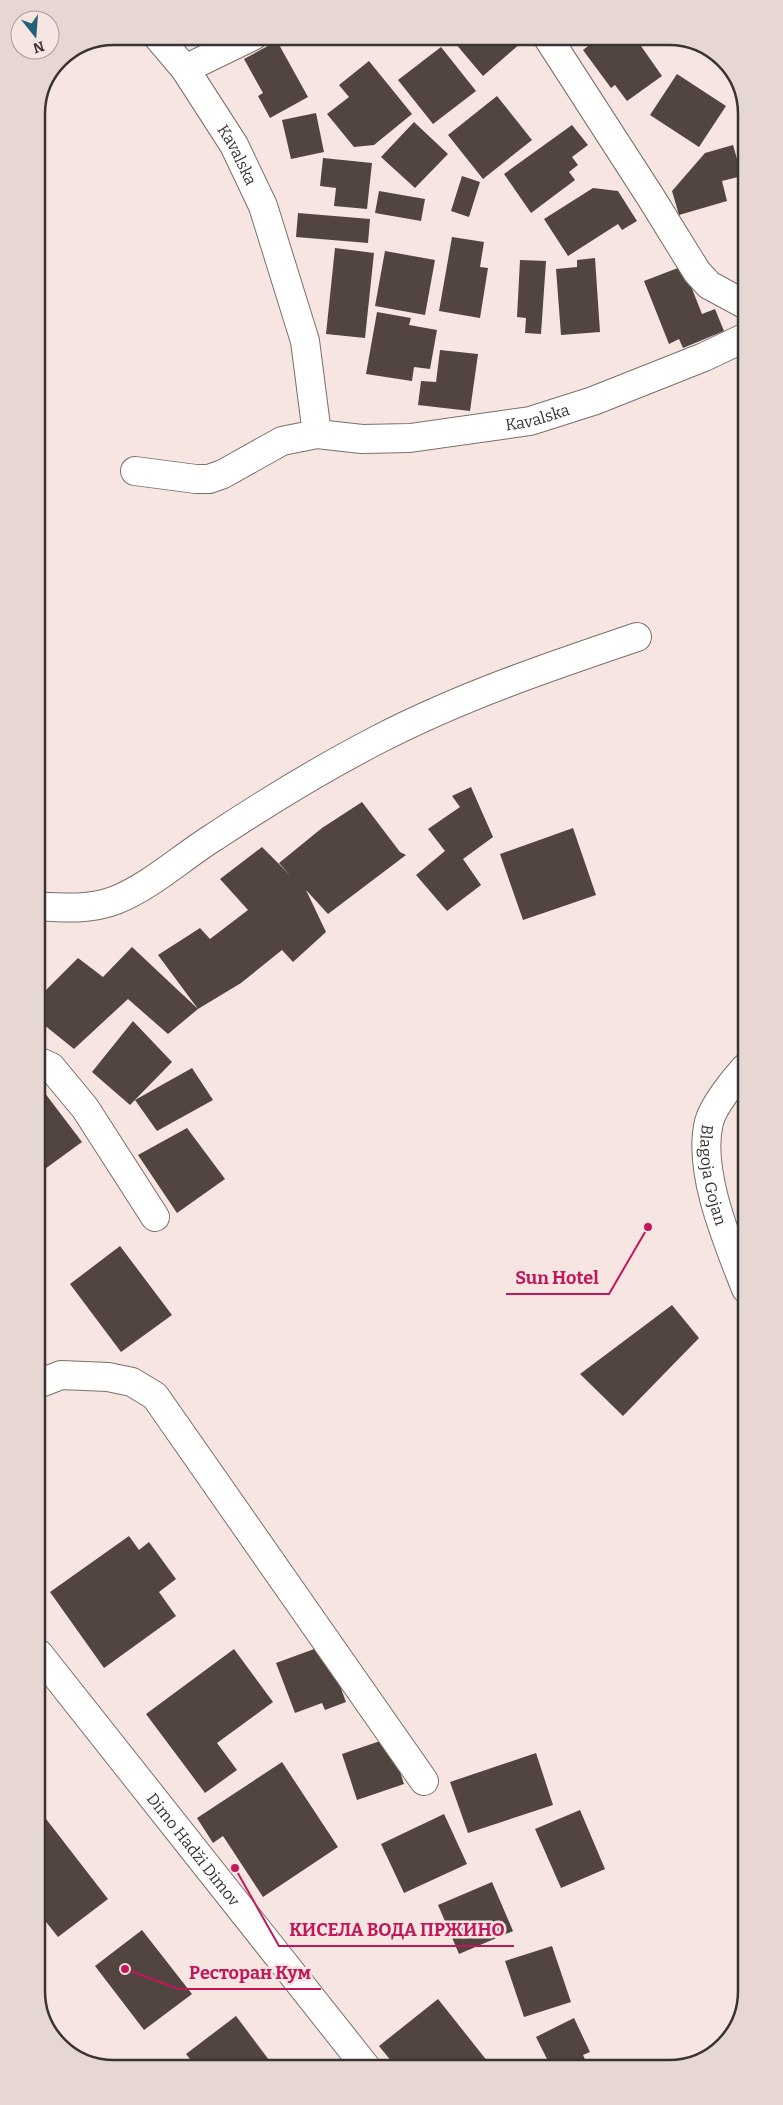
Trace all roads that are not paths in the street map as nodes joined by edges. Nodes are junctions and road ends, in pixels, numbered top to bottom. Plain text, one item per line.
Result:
1 (165, 45) edge
2 (234, 45) edge
3 (552, 45) edge
4 (185, 69) junction
5 (738, 301) edge
6 (738, 341) edge
7 (318, 434) junction
8 (135, 471) dead end
9 (636, 637) dead end
10 (45, 906) edge
11 (45, 1064) edge
12 (738, 1077) edge
13 (155, 1217) dead end
14 (738, 1268) edge
15 (45, 1382) edge
16 (45, 1663) edge
17 (424, 1781) dead end
18 (360, 2060) edge

1 - 4 street, Kavalska
2 - 4 street
3 - 5 street
4 - 7 street, Kavalska
6 - 7 street, Kavalska
7 - 8 street, Kavalska
9 - 10 street
11 - 13 street
12 - 14 street, Blagoja Gojan
15 - 17 street
16 - 18 street, Dimo Hadži Dimov

